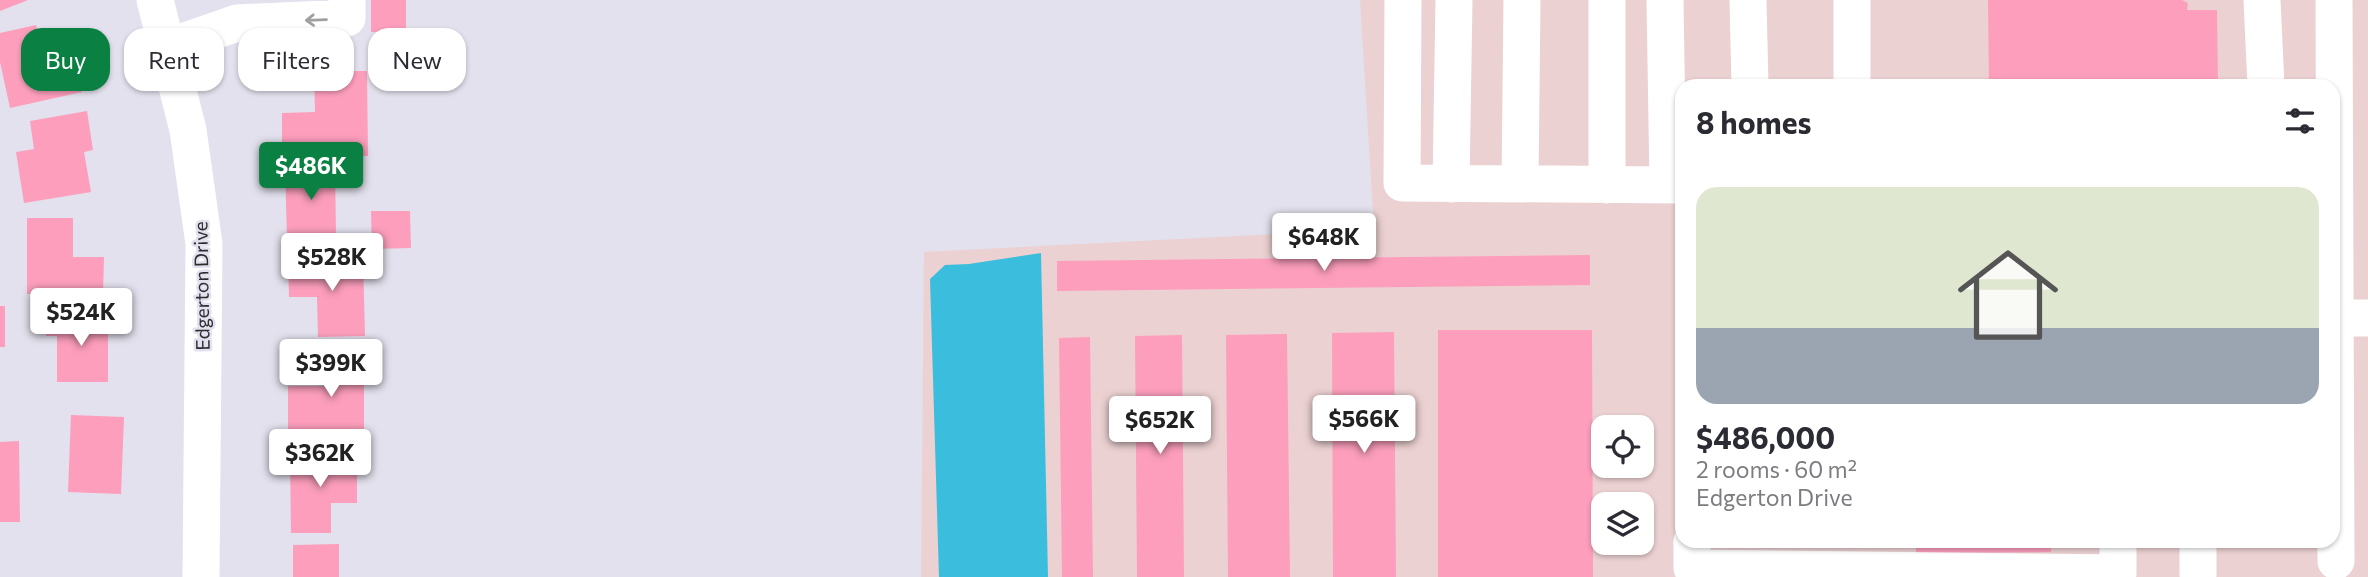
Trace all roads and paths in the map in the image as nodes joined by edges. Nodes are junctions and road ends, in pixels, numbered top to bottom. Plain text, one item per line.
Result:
1 (155, 0) edge
2 (347, 0) edge
3 (1403, 0) edge
4 (1454, 0) edge
5 (1522, 0) edge
6 (1607, 0) edge
7 (1665, 0) edge
8 (1748, 0) edge
9 (1852, 0) edge
10 (2262, 0) edge
11 (2334, 0) edge
12 (267, 11) edge
13 (162, 28) edge
14 (222, 28) edge
15 (1750, 79) edge
16 (1852, 79) edge
17 (2266, 79) edge
18 (2337, 79) edge
19 (178, 91) edge
20 (2340, 173) edge
21 (1451, 184) junction
22 (1520, 184) junction
23 (1607, 185) junction
24 (1675, 185) edge
25 (2345, 318) edge
26 (2340, 453) edge
27 (1692, 548) edge
28 (2118, 548) edge
29 (2336, 548) edge
30 (2336, 561) dead end
31 (1929, 574) edge
32 (201, 577) edge

1 - 13 street, Edgerton Drive
2 -> 12 street
3 - 21 street
4 - 21 street
5 - 22 street
6 - 23 street
7 - 24 street
8 - 15 street
9 - 16 street
10 - 17 street
11 - 18 street
12 - 14 street
19 - 32 street, Edgerton Drive
20 - 25 street
21 - 22 street
22 - 23 street
23 - 24 street
25 - 26 street
27 - 31 street
28 - 31 street
29 - 30 street

